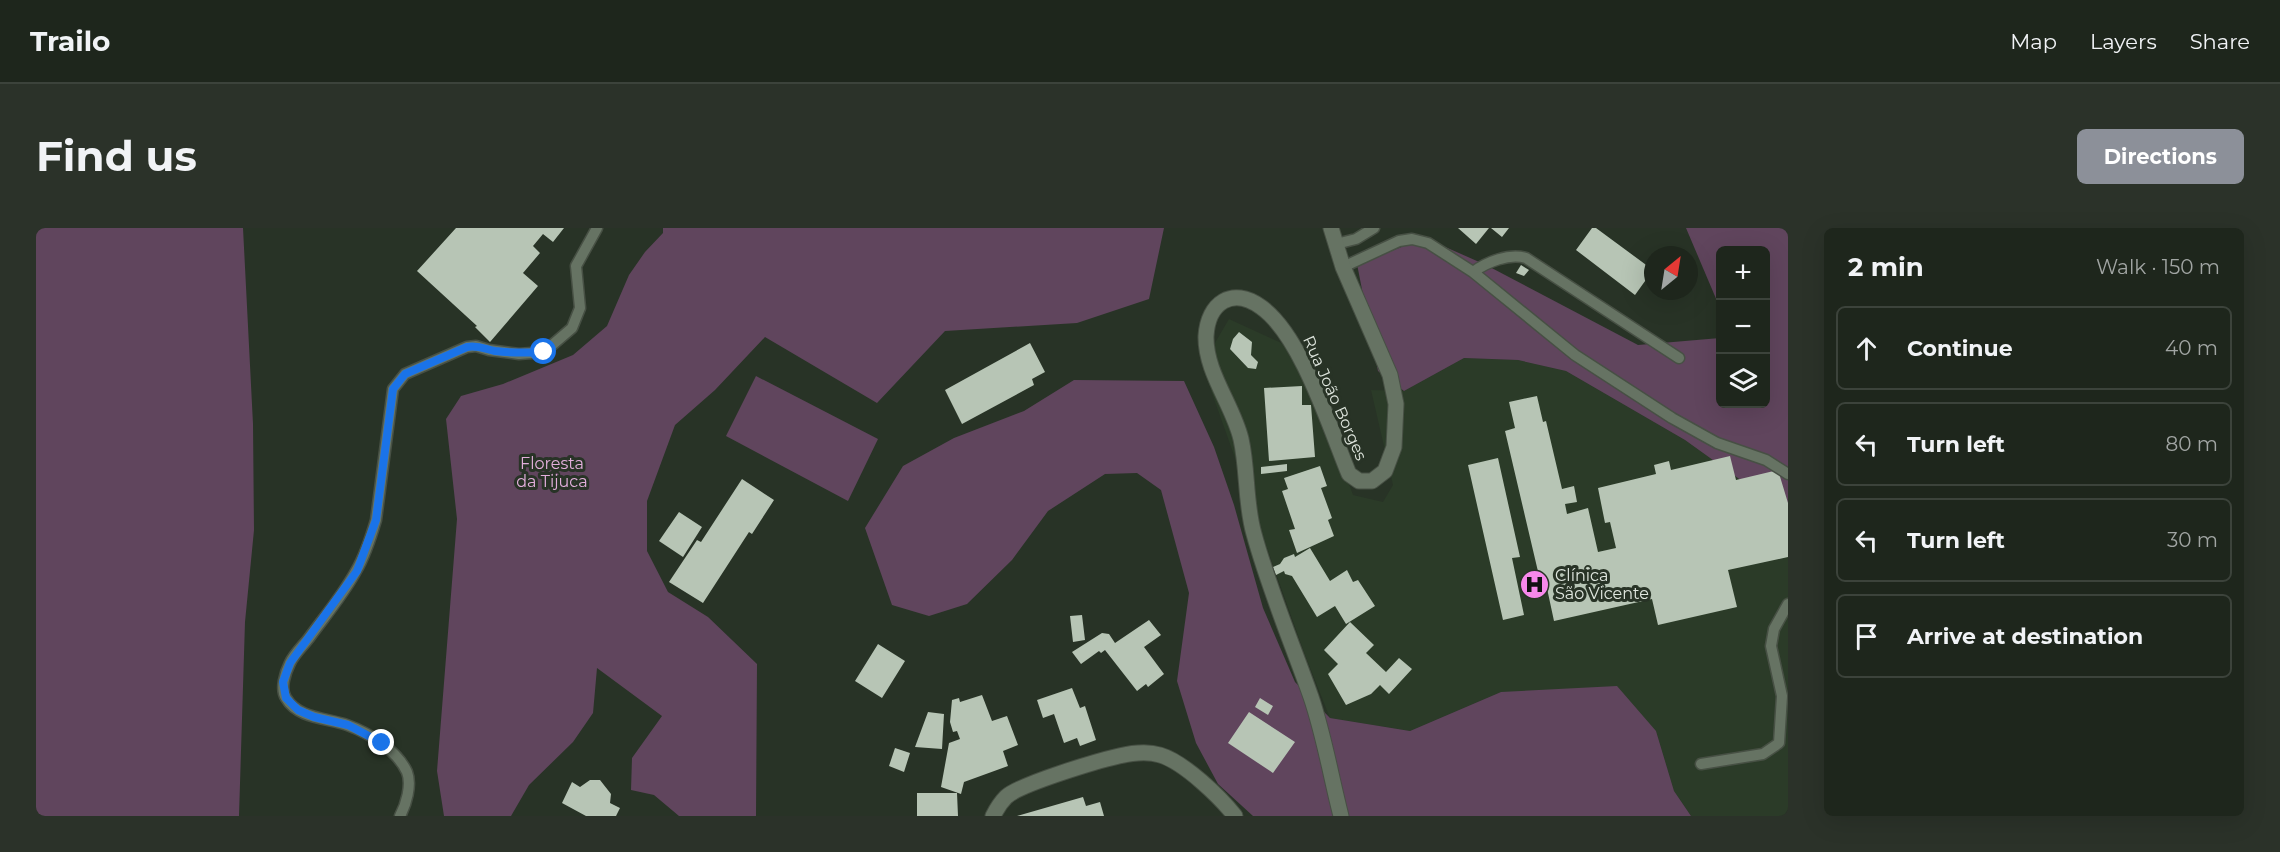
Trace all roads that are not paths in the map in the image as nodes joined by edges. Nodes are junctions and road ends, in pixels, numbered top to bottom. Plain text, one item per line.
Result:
1 (597, 228) edge
2 (1330, 228) edge
3 (1374, 228) edge
4 (1336, 244) junction
5 (1343, 267) junction
6 (1473, 272) junction
7 (1678, 358) dead end
8 (1788, 474) edge
9 (1788, 604) edge
10 (1701, 764) dead end
11 (400, 816) edge
12 (993, 816) edge
13 (1235, 816) edge
14 (1341, 816) edge

1 - 11 lane
2 - 4 street, Rua João Borges
3 - 4 lane
4 - 5 street, Rua João Borges
5 - 6 lane
5 - 14 street, Rua João Borges
6 - 7 lane
6 - 8 lane
9 - 10 lane
12 - 13 street

